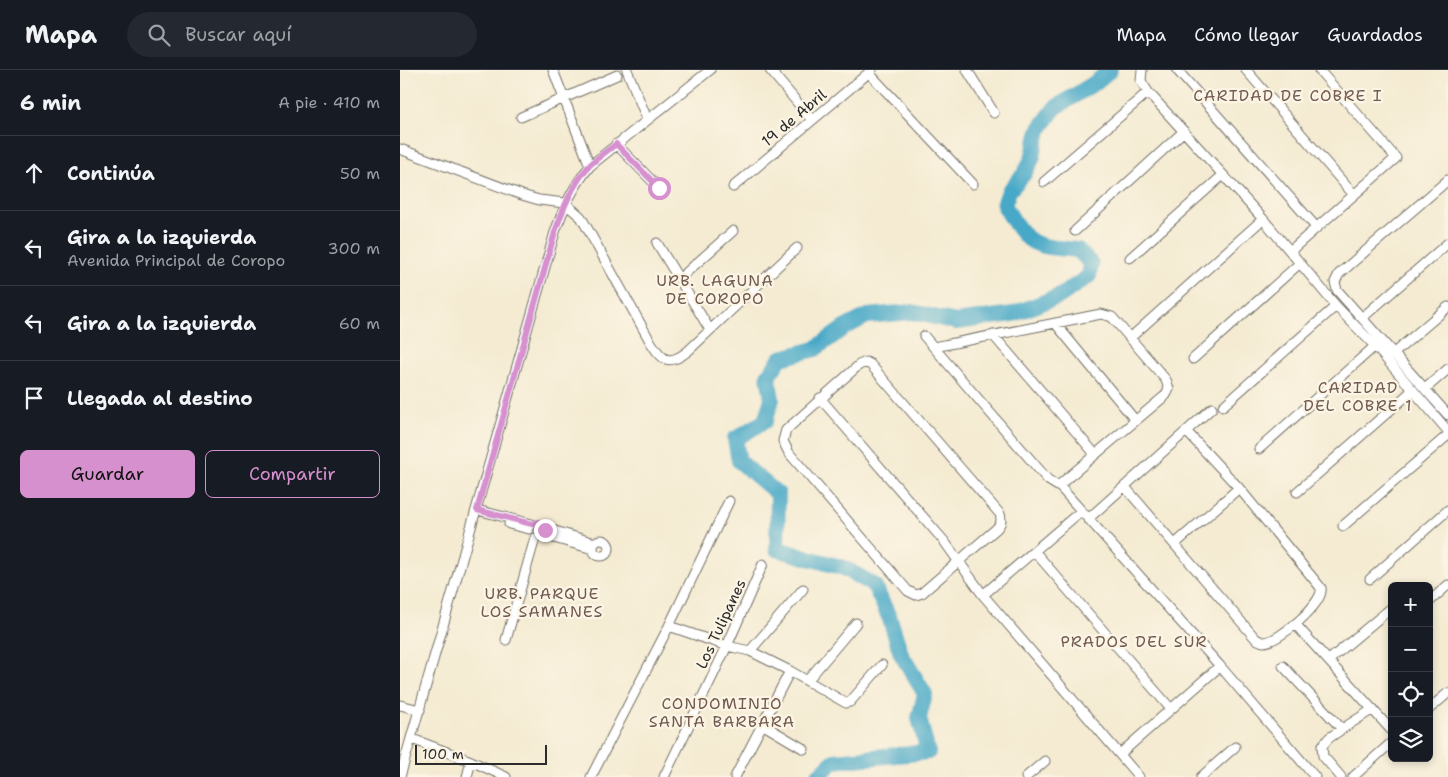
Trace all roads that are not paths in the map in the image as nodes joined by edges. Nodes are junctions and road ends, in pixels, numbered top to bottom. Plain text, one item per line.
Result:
1 (554, 70) edge
2 (627, 70) edge
3 (770, 70) edge
4 (967, 70) edge
5 (1142, 70) edge
6 (1177, 70) edge
7 (1246, 70) edge
8 (1319, 70) edge
9 (704, 72) edge
10 (871, 72) edge
11 (618, 75) dead end
12 (1148, 92) junction
13 (564, 97) junction
14 (994, 114) dead end
15 (521, 117) dead end
16 (647, 119) junction
17 (812, 120) junction
18 (1184, 132) junction
19 (616, 144) junction
20 (400, 149) edge
21 (590, 166) junction
22 (1223, 175) junction
23 (1448, 180) edge
24 (1044, 182) dead end
25 (973, 184) dead end
26 (733, 187) dead end
27 (659, 188) dead end
28 (1354, 195) junction
29 (565, 203) junction
30 (1263, 219) junction
31 (1316, 227) junction
32 (733, 231) dead end
33 (1075, 231) dead end
34 (656, 243) dead end
35 (1448, 243) edge
36 (797, 248) dead end
37 (1290, 251) junction
38 (1130, 258) dead end
39 (1300, 263) junction
40 (679, 279) junction
41 (1336, 306) junction
42 (1448, 307) edge
43 (1362, 318) junction
44 (1055, 323) junction
45 (710, 330) junction
46 (993, 335) junction
47 (924, 336) dead end
48 (1130, 338) junction
49 (1375, 346) junction
50 (934, 347) junction
51 (1394, 353) junction
52 (1193, 359) dead end
53 (1448, 369) edge
54 (1425, 389) junction
55 (1413, 390) junction
56 (820, 398) junction
57 (1223, 406) dead end
58 (1212, 408) dead end
59 (1448, 415) edge
60 (1136, 420) junction
61 (1448, 431) edge
62 (1187, 432) junction
63 (1448, 435) edge
64 (1260, 448) dead end
65 (1095, 454) junction
66 (1058, 486) junction
67 (1125, 487) junction
68 (1239, 488) junction
69 (1297, 492) dead end
70 (729, 501) dead end
71 (1448, 510) edge
72 (1081, 511) junction
73 (476, 512) junction
74 (1088, 519) junction
75 (530, 526) junction
76 (1343, 526) dead end
77 (541, 533) junction
78 (1175, 544) junction
79 (594, 546) dead end
80 (1035, 552) junction
81 (957, 561) junction
82 (763, 564) dead end
83 (1370, 579) dead end
84 (1448, 585) edge
85 (803, 589) dead end
86 (983, 595) junction
87 (1433, 598) edge
88 (1388, 610) edge
89 (856, 623) dead end
90 (1296, 625) junction
91 (669, 626) junction
92 (506, 640) dead end
93 (726, 646) junction
94 (750, 651) junction
95 (1329, 660) junction
96 (882, 665) dead end
97 (1220, 666) junction
98 (1283, 666) dead end
99 (790, 671) junction
100 (807, 681) junction
101 (1448, 692) edge
102 (400, 705) edge
103 (1433, 705) edge
104 (1171, 709) junction
105 (1373, 709) junction
106 (420, 710) junction
107 (762, 724) junction
108 (1388, 726) edge
109 (1342, 729) junction
110 (412, 739) junction
111 (1388, 746) edge
112 (1235, 747) dead end
113 (804, 749) dead end
114 (1120, 754) junction
115 (471, 761) junction
116 (1046, 761) dead end
117 (400, 777) edge
118 (467, 777) edge
119 (506, 777) edge
120 (591, 777) edge
121 (664, 777) edge
122 (735, 777) edge
123 (1026, 777) edge
124 (1139, 777) edge
125 (1201, 777) edge
126 (1315, 777) edge
127 (1341, 777) edge
128 (1353, 777) edge

1 - 13 street
2 - 16 street
3 - 17 street
4 - 14 street
5 - 12 street
6 - 31 street
7 - 28 street
8 - 28 street
9 - 16 street
10 - 17 street, 19 de Abril
10 - 25 street
11 - 13 street
12 - 18 street
12 - 24 street
13 - 15 street
13 - 21 street
16 - 19 street
17 - 26 street, 19 de Abril
18 - 22 street
18 - 33 street
19 - 21 street
19 - 27 street
20 - 29 street
21 - 29 street
22 - 30 street
22 - 38 street
23 - 43 street
28 - 31 street
29 - 45 street
29 - 73 street
30 - 37 street
30 - 48 street
31 - 37 street
32 - 40 street
34 - 40 street
35 - 43 street
36 - 45 street
37 - 39 street
39 - 41 street
39 - 52 street
40 - 45 street
41 - 49 street
41 - 57 street
42 - 51 street
43 - 51 street
44 - 46 street
44 - 48 street
44 - 60 street
46 - 50 street
46 - 65 street
47 - 50 street
48 - 60 street
49 - 55 street
49 - 64 street
50 - 66 street
51 - 54 street
53 - 54 street
54 - 59 street
55 - 61 street
55 - 69 street
56 - 81 street
56 - 81 street
56 - 81 street
58 - 62 street
60 - 65 street
62 - 67 street
62 - 68 street
63 - 76 street
65 - 66 street
66 - 72 street
67 - 74 street
67 - 78 street
68 - 78 street
68 - 90 street
70 - 91 street
71 - 83 street
72 - 74 street
72 - 80 street
73 - 75 street
73 - 106 street
74 - 97 street
75 - 77 street
75 - 77 street
77 - 79 street
77 - 92 street
78 - 90 street
80 - 86 street
80 - 104 street
81 - 86 street
82 - 93 street, Los Tulipanes
84 - 87 street
85 - 94 street
86 - 114 street
88 - 95 street
89 - 100 street
90 - 95 street
91 - 93 street
91 - 120 street
93 - 94 street
93 - 121 street, Los Tulipanes
94 - 99 street
95 - 105 street
96 - 100 street
97 - 104 street
97 - 126 street
98 - 109 street
99 - 100 street
99 - 107 street
101 - 103 street
102 - 106 street
104 - 114 street
105 - 108 street
105 - 109 street
106 - 110 street
107 - 113 street
107 - 122 street
109 - 127 street
110 - 115 street
110 - 117 street
111 - 128 street
112 - 125 street
114 - 124 street
115 - 118 street
115 - 119 street
116 - 123 street

